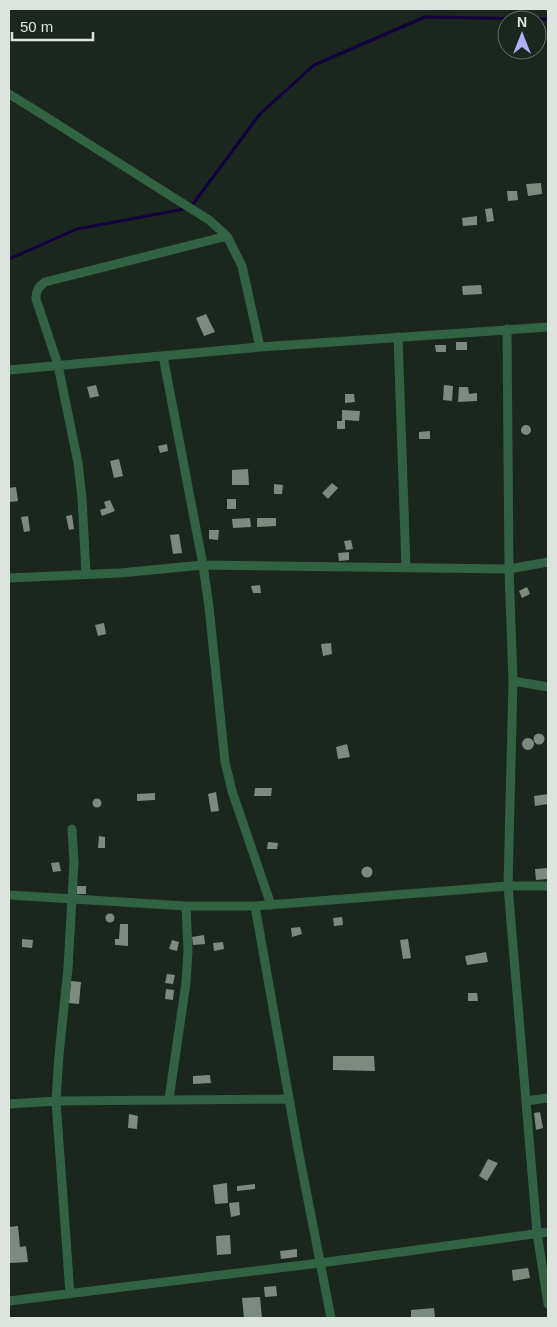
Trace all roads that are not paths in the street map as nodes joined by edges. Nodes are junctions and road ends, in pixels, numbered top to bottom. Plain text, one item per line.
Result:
1 (10, 97) edge
2 (227, 236) junction
3 (548, 327) edge
4 (507, 329) junction
5 (398, 337) junction
6 (260, 347) junction
7 (163, 356) junction
8 (58, 365) junction
9 (9, 370) edge
10 (548, 562) edge
11 (203, 565) junction
12 (406, 567) junction
13 (509, 569) junction
14 (86, 574) junction
15 (9, 578) edge
16 (513, 681) junction
17 (548, 687) edge
18 (72, 829) dead end
19 (508, 886) junction
20 (548, 886) edge
21 (9, 895) edge
22 (72, 898) junction
23 (186, 906) junction
24 (256, 906) junction
25 (271, 906) junction
26 (548, 1098) edge
27 (169, 1099) junction
28 (289, 1099) junction
29 (56, 1101) junction
30 (526, 1101) junction
31 (9, 1104) edge
32 (537, 1232) junction
33 (548, 1232) edge
34 (320, 1263) junction
35 (70, 1294) junction
36 (9, 1302) edge
37 (548, 1304) edge
38 (331, 1318) edge

1 - 2 street
2 - 6 street
2 - 8 street
3 - 4 street
4 - 5 street
4 - 13 street
5 - 6 street
5 - 12 street
6 - 7 street
7 - 8 street
7 - 11 street
8 - 9 street
8 - 14 street
10 - 13 street
11 - 12 street
11 - 14 street
11 - 25 street
12 - 13 street
13 - 16 street
14 - 15 street
16 - 17 street
16 - 19 street
18 - 22 street
19 - 20 street
19 - 25 street
19 - 30 street
21 - 22 street
22 - 23 street
22 - 29 street
23 - 24 street
23 - 27 street
24 - 25 street
24 - 28 street
26 - 30 street
27 - 28 street
27 - 29 street
28 - 34 street
29 - 31 street
29 - 35 street
30 - 32 street
32 - 33 street
32 - 34 street
32 - 37 street
34 - 35 street
34 - 38 street
35 - 36 street

